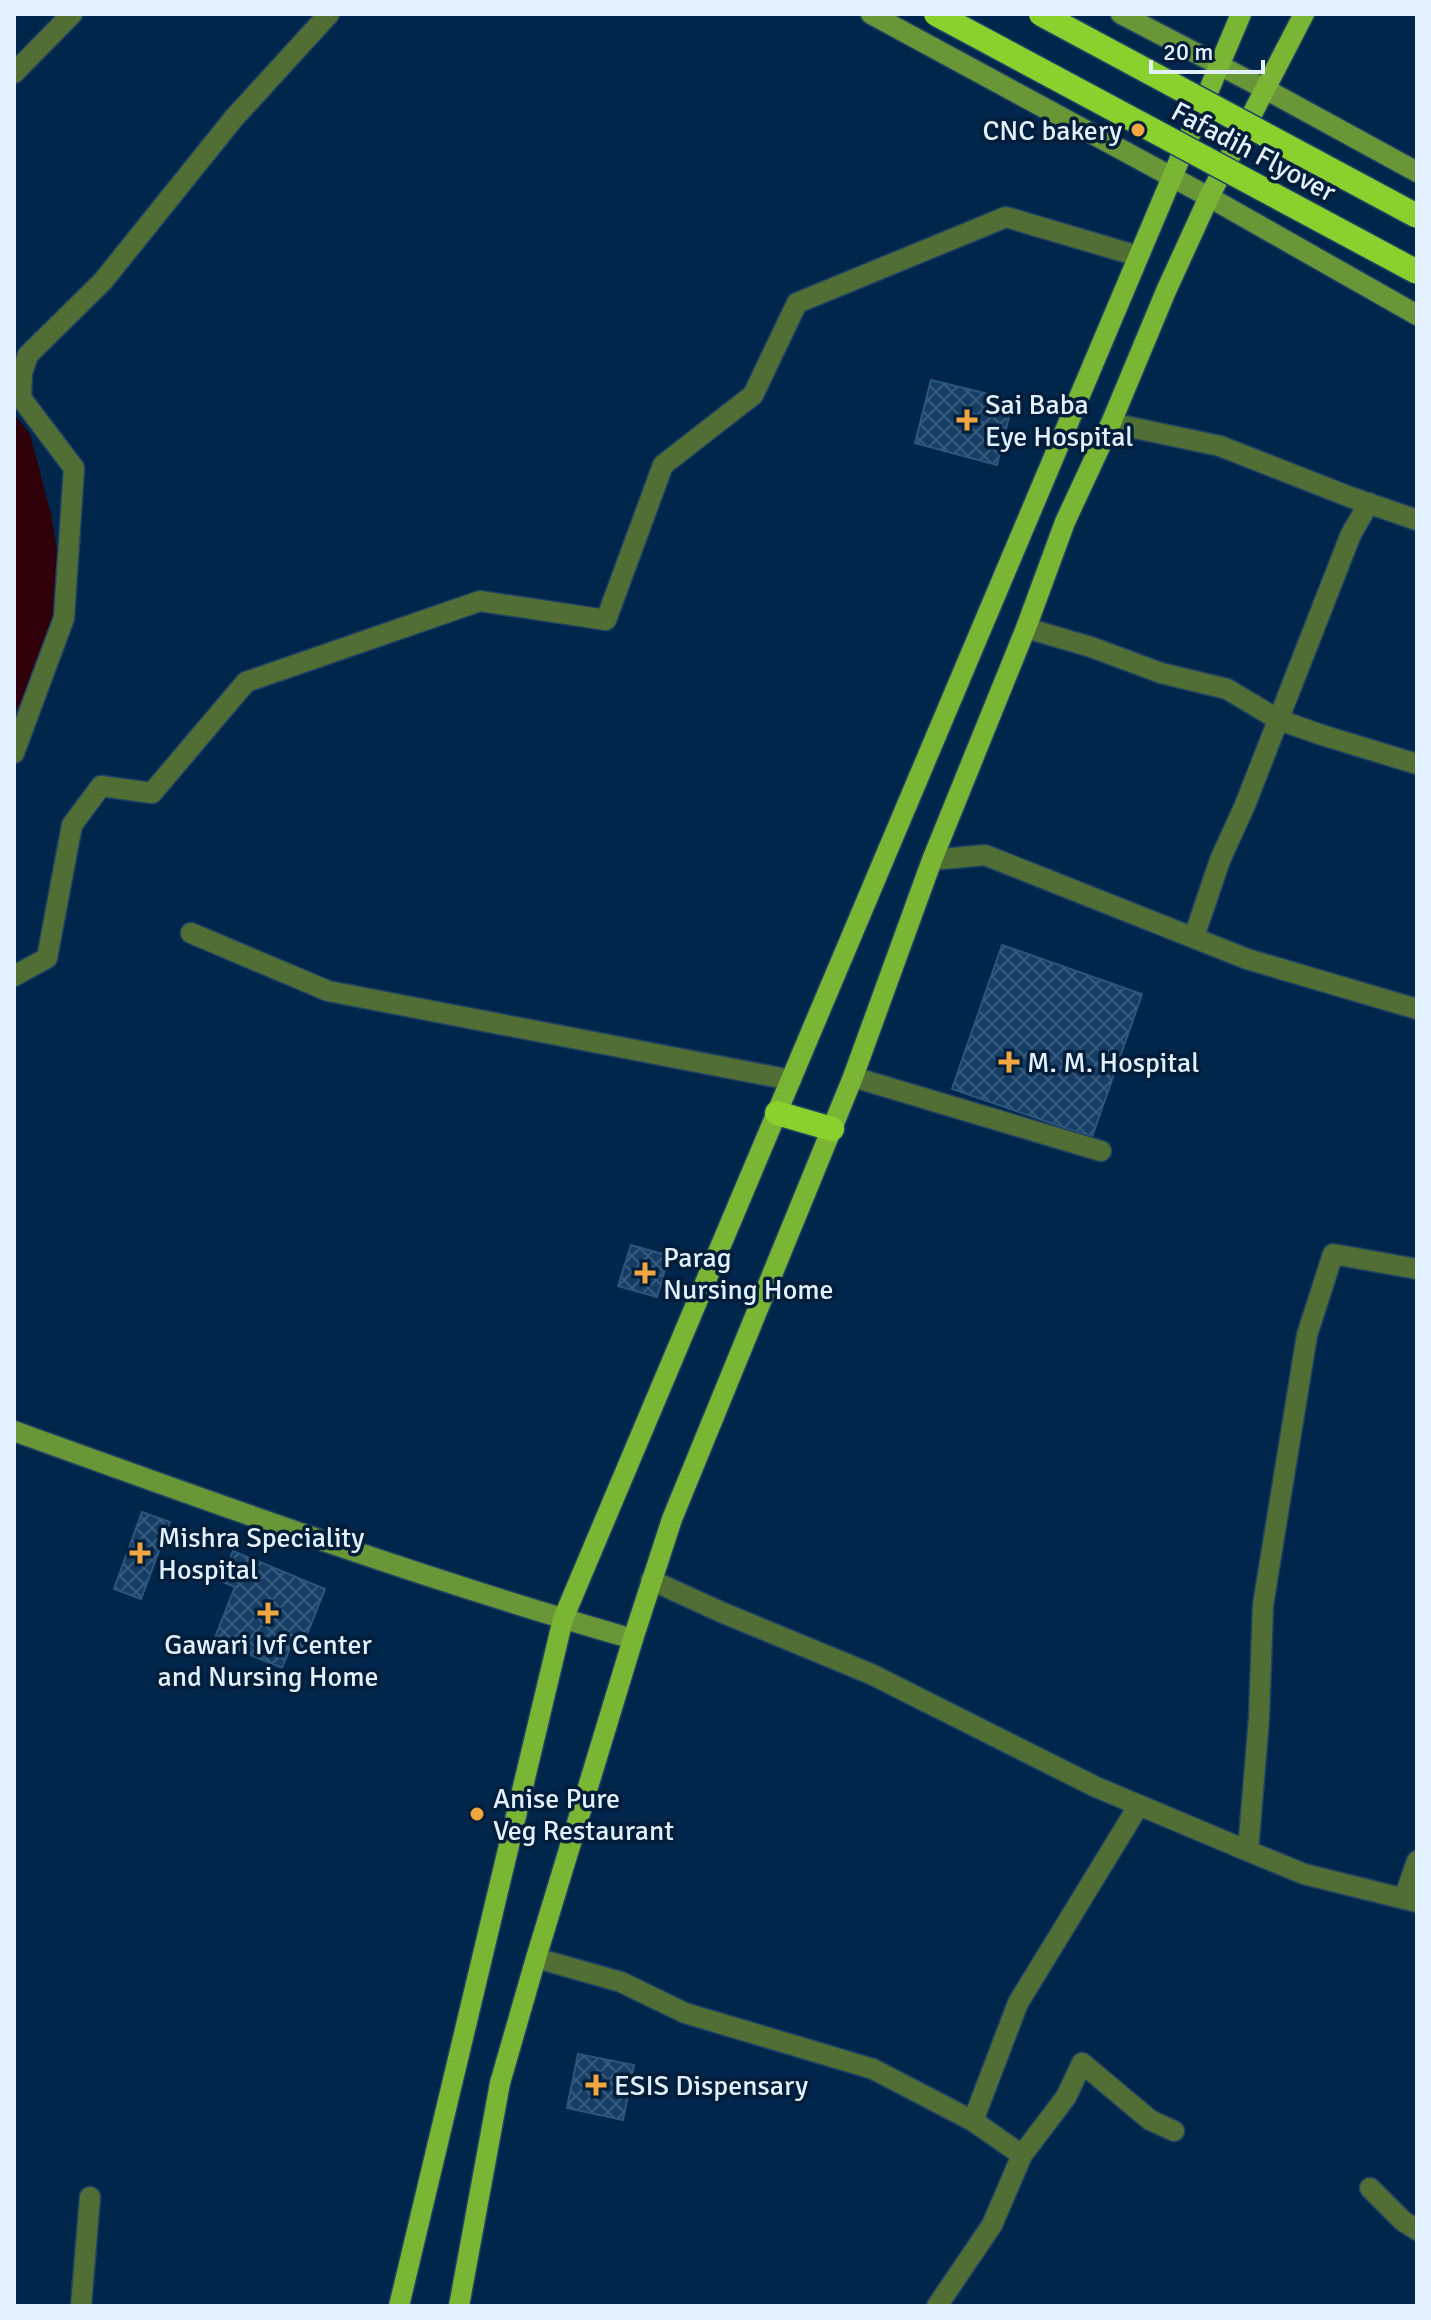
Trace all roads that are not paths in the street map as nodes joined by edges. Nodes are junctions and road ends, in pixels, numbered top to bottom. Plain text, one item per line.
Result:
1 (72, 14) edge
2 (329, 14) edge
3 (871, 14) edge
4 (936, 14) edge
5 (1041, 14) edge
6 (1121, 14) edge
7 (1241, 14) edge
8 (1304, 14) edge
9 (1219, 65) junction
10 (14, 73) edge
11 (1265, 89) junction
12 (1417, 172) edge
13 (1171, 177) junction
14 (1209, 197) junction
15 (1417, 216) edge
16 (1138, 256) junction
17 (1417, 272) edge
18 (1417, 315) edge
19 (17, 385) edge
20 (1111, 423) junction
21 (1369, 503) junction
22 (1417, 520) edge
23 (1026, 628) junction
24 (1279, 720) junction
25 (14, 753) edge
26 (1417, 764) edge
27 (932, 860) junction
28 (191, 933) dead end
29 (1194, 937) junction
30 (14, 976) edge
31 (1417, 1009) edge
32 (853, 1077) junction
33 (791, 1080) junction
34 (777, 1113) junction
35 (832, 1129) junction
36 (1101, 1151) dead end
37 (1417, 1269) edge
38 (14, 1431) edge
39 (651, 1580) junction
40 (563, 1619) junction
41 (633, 1639) junction
42 (1139, 1805) junction
43 (1248, 1851) junction
44 (1417, 1861) edge
45 (1411, 1900) edge
46 (536, 1958) junction
47 (973, 2121) junction
48 (1174, 2131) dead end
49 (1022, 2155) junction
50 (1370, 2188) dead end
51 (90, 2197) dead end
52 (1417, 2230) edge
53 (81, 2306) edge
54 (399, 2306) edge
55 (459, 2306) edge
56 (937, 2306) edge

1 - 10 street
2 - 19 street
3 - 13 street
4 - 17 highway, Fafadih Flyover, bridge
5 - 15 highway, Fafadih Flyover, bridge
6 - 9 street
7 - 9 main road
8 - 11 main road
9 - 11 street
9 - 13 main road
11 - 12 street
11 - 14 main road
13 - 14 street
13 - 16 main road
14 - 18 street
14 - 20 main road
16 - 30 street
16 - 33 main road
19 - 25 street
20 - 21 street
20 - 23 main road
21 - 22 street
21 - 24 street
23 - 24 street
23 - 27 main road
24 - 26 street
24 - 29 street
27 - 29 street
27 - 32 main road
28 - 33 street
29 - 31 street
32 - 35 main road
32 - 36 street
33 - 34 main road
34 - 35 highway
34 - 40 main road
35 - 39 main road
37 - 43 street
38 - 40 street
39 - 41 main road
39 - 42 street
40 - 41 street
40 - 54 main road
41 - 46 main road
42 - 43 street
42 - 47 street
43 - 45 street
44 - 45 street
46 - 47 street
46 - 55 main road
47 - 49 street
48 - 49 street
49 - 56 street
50 - 52 street
51 - 53 street

